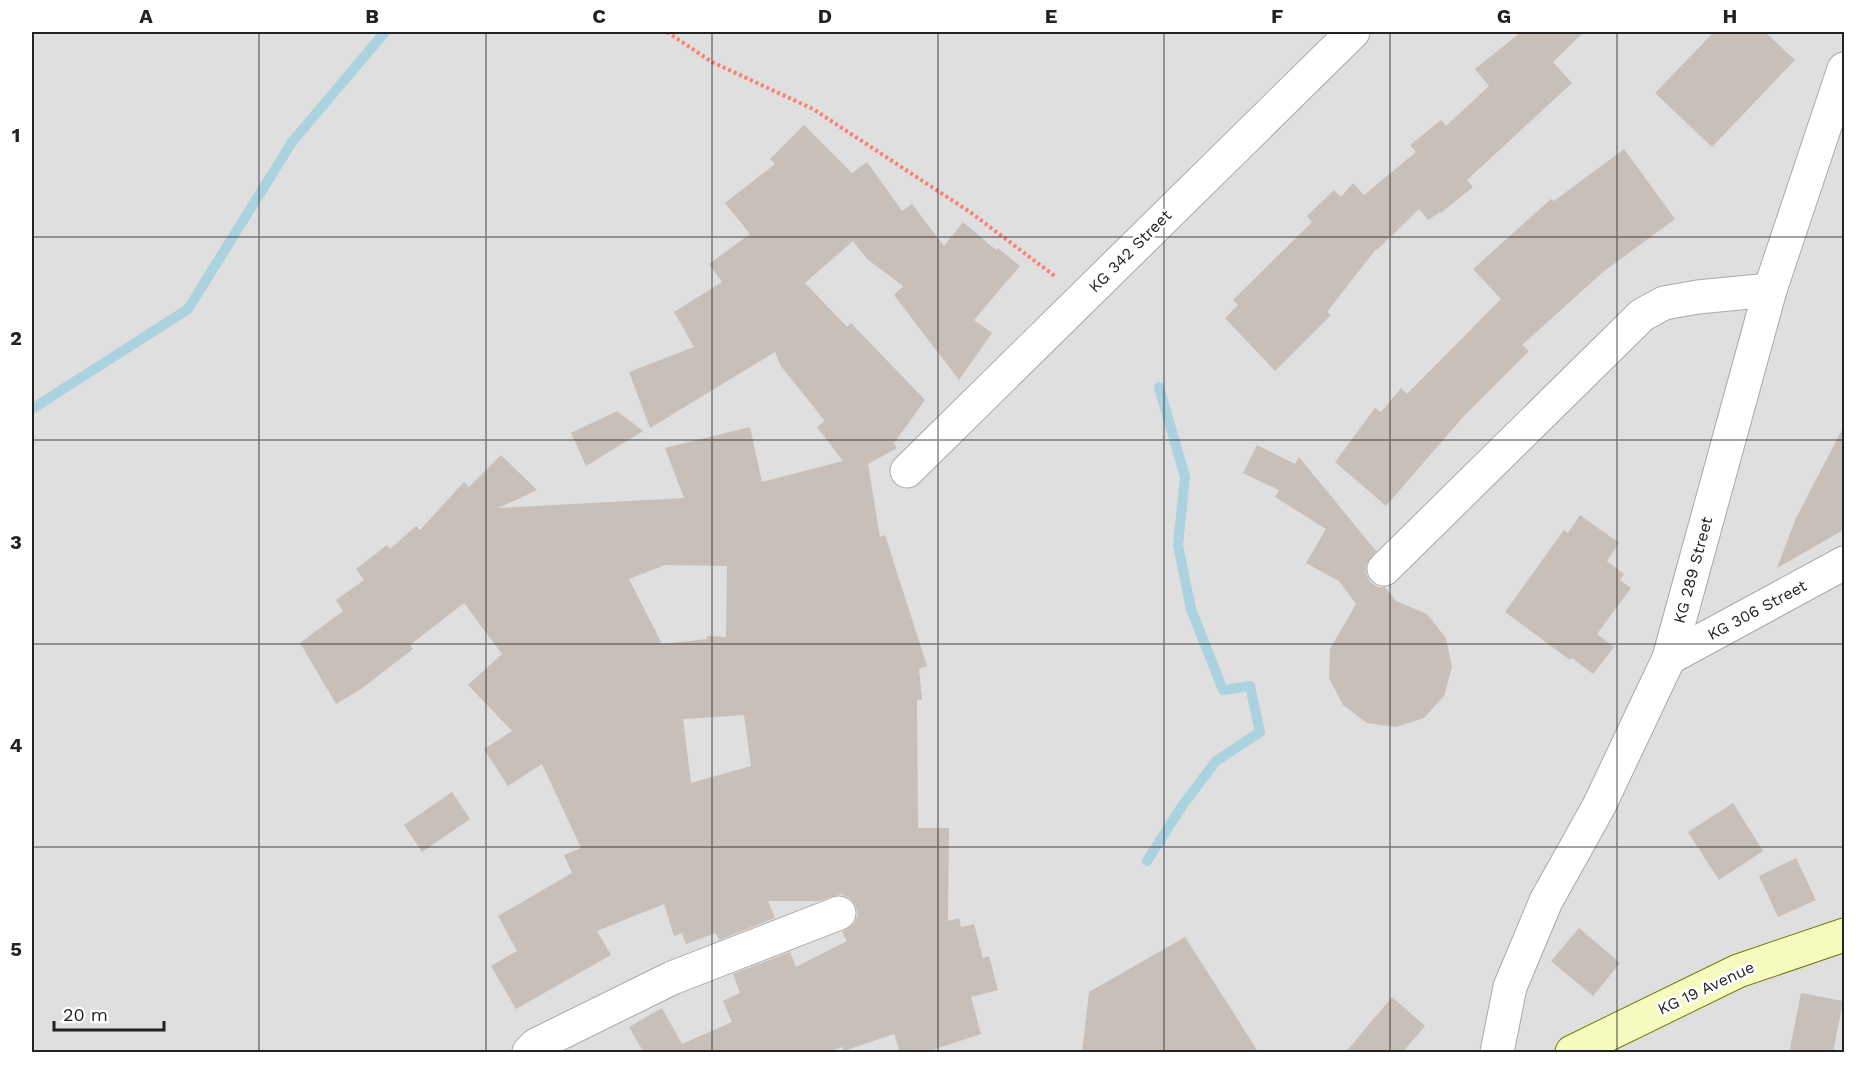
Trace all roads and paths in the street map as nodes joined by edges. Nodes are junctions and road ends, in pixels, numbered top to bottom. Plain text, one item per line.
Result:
1 (666, 32) edge
2 (1353, 32) edge
3 (1845, 69) edge
4 (1831, 139) edge
5 (1770, 290) junction
6 (1083, 297) junction
7 (907, 471) dead end
8 (1845, 563) edge
9 (1384, 569) dead end
10 (1669, 658) junction
11 (839, 913) dead end
12 (1845, 934) edge
13 (529, 1053) edge
14 (1497, 1053) edge
15 (1572, 1053) edge

1 - 6 path
2 - 6 street, KG 342 Street
3 - 4 street, KG 289 Street
4 - 5 street, KG 289 Street
5 - 9 street
5 - 10 street, KG 289 Street
6 - 7 street, KG 342 Street
8 - 10 street, KG 306 Street
10 - 14 street, KG 289 Street
11 - 13 street
12 - 15 main road, KG 19 Avenue

